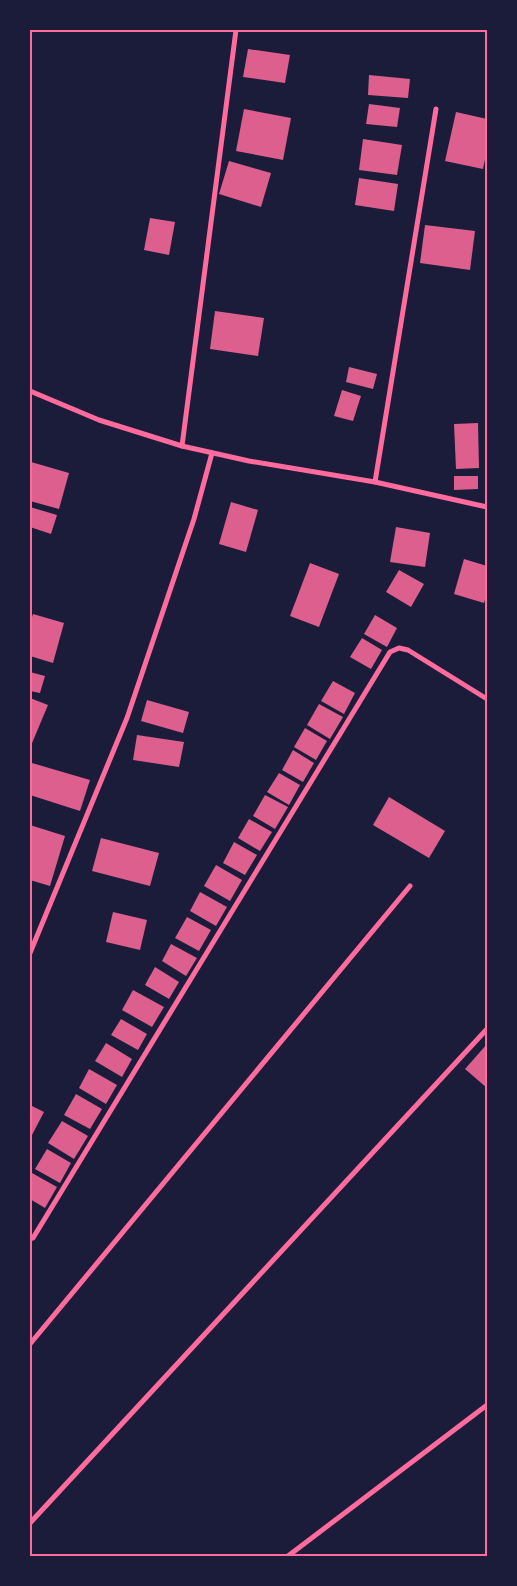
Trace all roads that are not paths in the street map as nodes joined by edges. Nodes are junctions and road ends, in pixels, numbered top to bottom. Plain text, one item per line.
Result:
1 (236, 30) edge
2 (436, 109) dead end
3 (30, 391) edge
4 (182, 446) junction
5 (212, 453) junction
6 (375, 482) junction
7 (487, 507) edge
8 (487, 698) edge
9 (410, 886) dead end
10 (30, 953) edge
11 (487, 1029) edge
12 (30, 1239) edge
13 (30, 1344) edge
14 (487, 1405) edge
15 (30, 1524) edge
16 (288, 1556) edge

1 - 4 street
2 - 6 street
3 - 4 street
4 - 5 street
5 - 6 street
5 - 10 street
6 - 7 street
8 - 12 street
9 - 13 street
11 - 15 street
14 - 16 street

